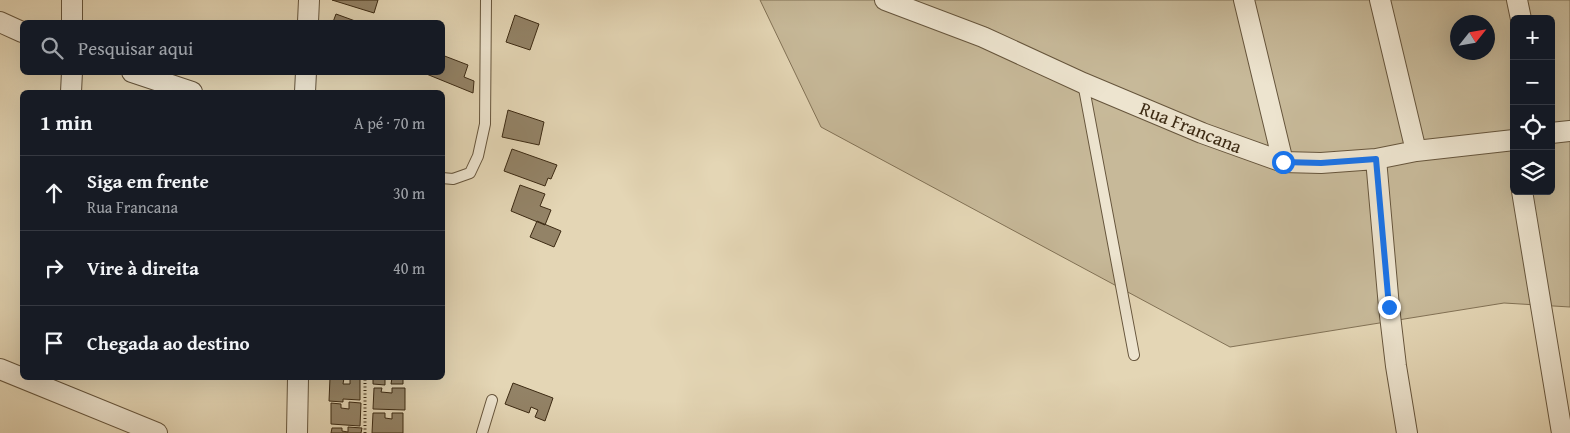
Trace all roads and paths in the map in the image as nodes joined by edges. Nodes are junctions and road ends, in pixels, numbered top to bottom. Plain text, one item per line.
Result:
1 (72, 0) edge
2 (308, 0) edge
3 (486, 0) edge
4 (885, 0) edge
5 (1244, 0) edge
6 (1380, 0) edge
7 (1517, 0) edge
8 (1520, 15) edge
9 (72, 20) edge
10 (308, 20) edge
11 (0, 22) edge
12 (20, 31) edge
13 (72, 75) edge
14 (141, 75) edge
15 (306, 75) edge
16 (1084, 83) junction
17 (71, 90) edge
18 (186, 90) edge
19 (305, 90) edge
20 (1570, 131) edge
21 (1555, 133) edge
22 (1510, 140) edge
23 (1416, 151) junction
24 (1376, 159) junction
25 (1283, 162) junction
26 (445, 178) edge
27 (1523, 195) edge
28 (1134, 355) dead end
29 (0, 369) edge
30 (20, 374) edge
31 (40, 380) edge
32 (298, 380) edge
33 (365, 380) edge
34 (66, 387) edge
35 (492, 400) dead end
36 (157, 433) edge
37 (297, 433) edge
38 (364, 433) edge
39 (482, 433) edge
40 (1407, 433) edge
41 (1562, 433) edge

1 - 9 street
2 - 10 street
3 - 26 lane
4 - 16 street, Rua Francana
5 - 25 street
6 - 23 street
7 - 8 street
11 - 12 street
13 - 17 street
14 - 18 street
15 - 19 street
16 - 25 street, Rua Francana
16 - 28 lane
20 - 21 street
22 - 23 street, Rua Francana
23 - 24 street, Rua Francana
24 - 25 street, Rua Francana
24 - 40 street
27 - 41 street
29 - 30 street
31 - 34 street
32 - 37 street
33 - 38 path
34 - 36 street
35 - 39 lane

